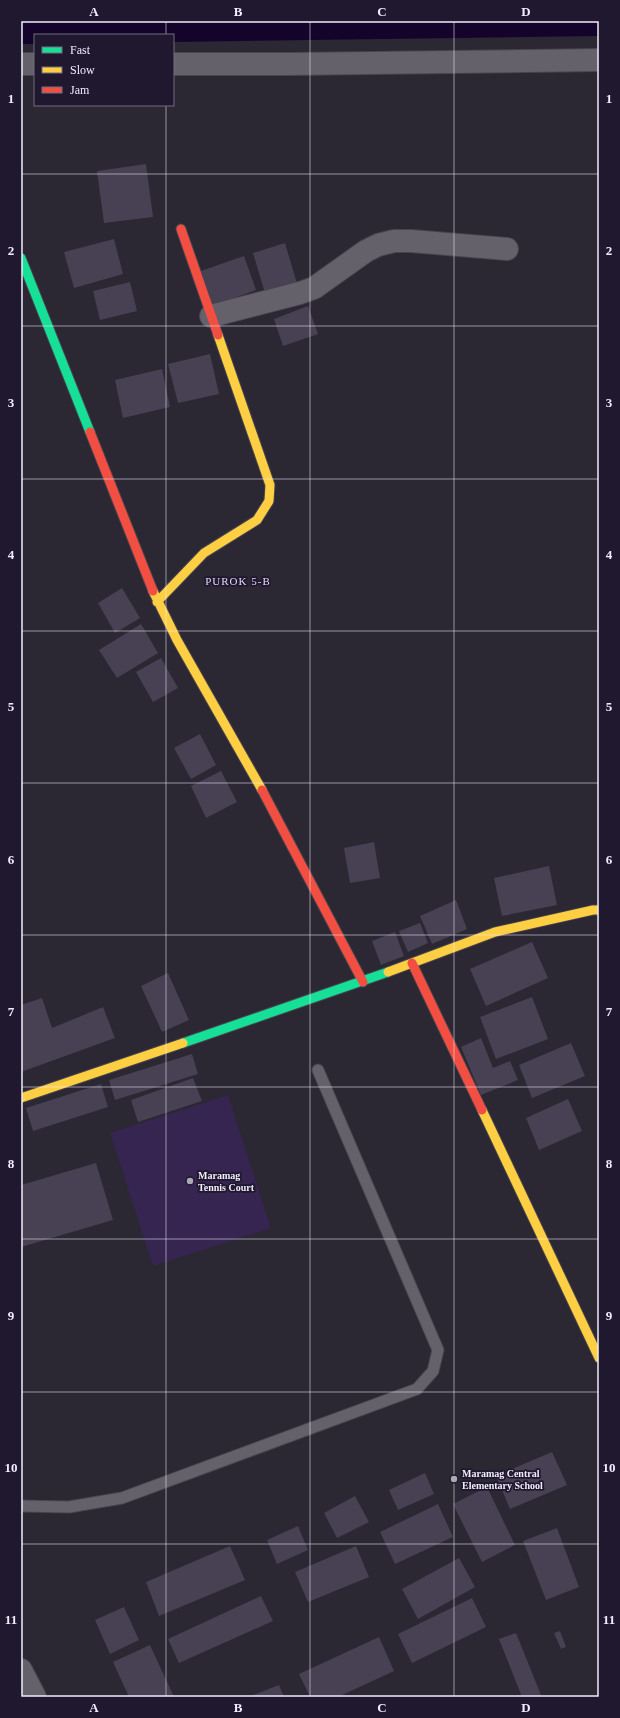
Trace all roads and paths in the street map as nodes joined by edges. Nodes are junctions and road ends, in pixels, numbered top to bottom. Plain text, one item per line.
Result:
1 (599, 60) edge
2 (21, 64) edge
3 (34, 64) edge
4 (174, 64) edge
5 (181, 228) dead end
6 (507, 250) dead end
7 (21, 258) edge
8 (211, 316) junction
9 (157, 602) junction
10 (599, 910) edge
11 (412, 963) junction
12 (363, 982) junction
13 (318, 1070) dead end
14 (21, 1098) edge
15 (599, 1358) edge
16 (21, 1506) edge
17 (21, 1670) edge
18 (35, 1697) edge

1 - 4 street
2 - 3 street
5 - 8 street
6 - 8 street
7 - 9 street
8 - 9 street
9 - 12 street
10 - 11 street
11 - 12 street
11 - 15 street
12 - 14 street
13 - 16 lane
17 - 18 street

